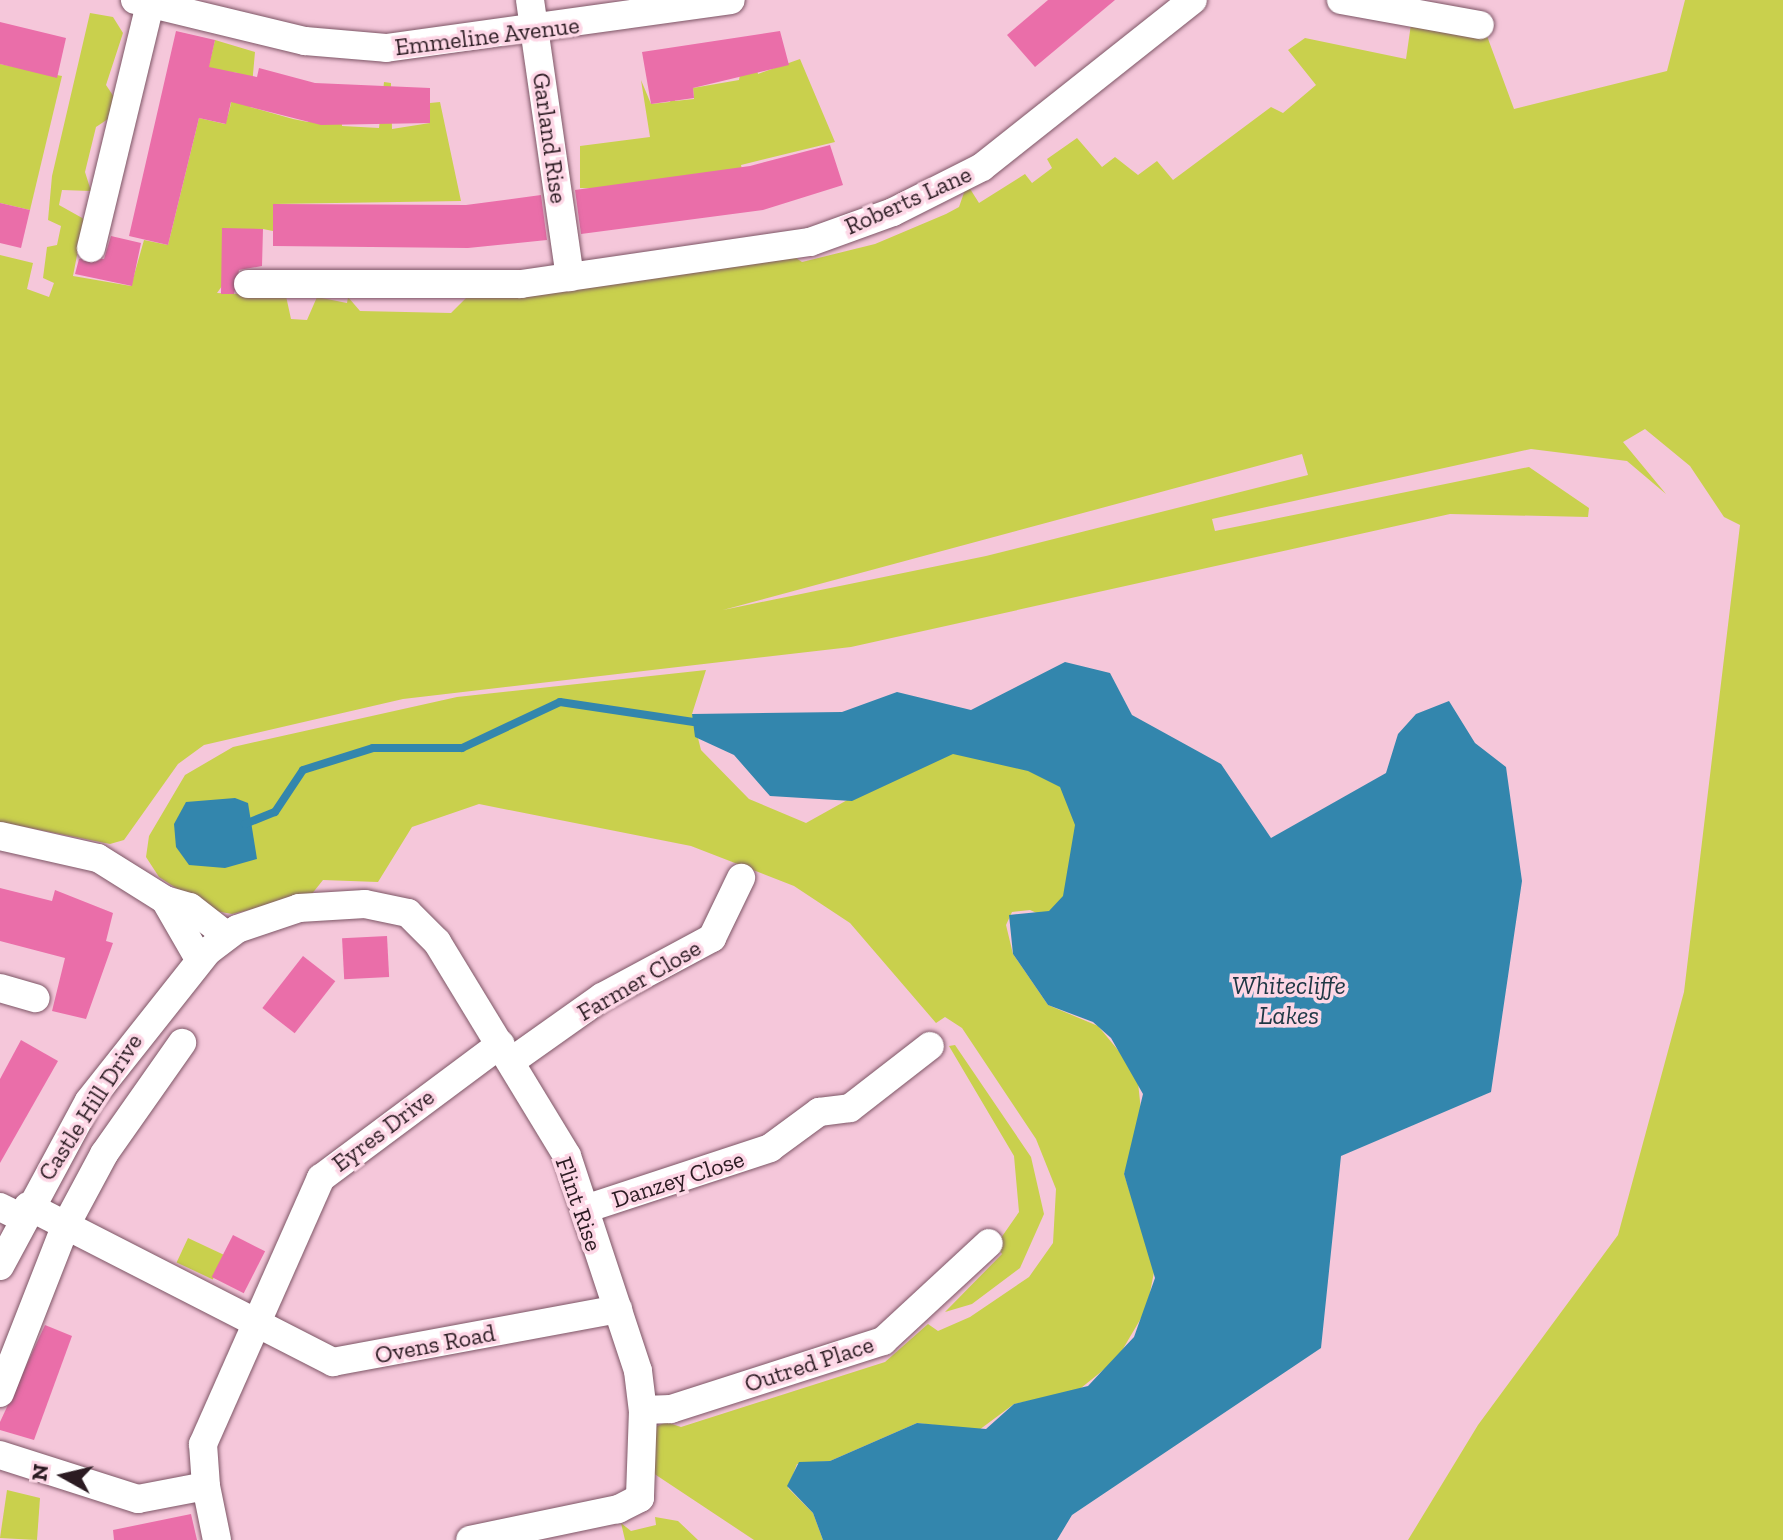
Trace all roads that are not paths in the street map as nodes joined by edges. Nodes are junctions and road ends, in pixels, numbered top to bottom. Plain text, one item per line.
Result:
1 (530, 0) edge
2 (731, 0) edge
3 (1193, 0) edge
4 (1341, 0) edge
5 (145, 1) edge
6 (1480, 25) dead end
7 (534, 32) junction
8 (91, 248) dead end
9 (570, 277) junction
10 (248, 284) dead end
11 (0, 836) edge
12 (741, 878) dead end
13 (165, 900) junction
14 (226, 935) junction
15 (199, 959) junction
16 (0, 988) edge
17 (36, 998) dead end
18 (182, 1043) dead end
19 (930, 1046) dead end
20 (507, 1052) junction
21 (585, 1209) junction
22 (17, 1210) edge
23 (66, 1225) junction
24 (989, 1243) dead end
25 (0, 1266) edge
26 (618, 1309) junction
27 (259, 1328) junction
28 (0, 1393) edge
29 (643, 1410) junction
30 (0, 1455) edge
31 (206, 1486) junction
32 (217, 1540) edge
33 (470, 1540) edge

1 - 7 street, Garland Rise
2 - 7 street, Emmeline Avenue
3 - 9 street, Roberts Lane
4 - 6 street
5 - 7 street, Emmeline Avenue
5 - 8 street
7 - 9 street, Garland Rise
9 - 10 street, Roberts Lane
11 - 13 street
12 - 20 street, Farmer Close
13 - 14 street
13 - 15 street
14 - 15 street, Castle Hill Drive
14 - 20 street, Flint Rise
15 - 22 street, Castle Hill Drive
16 - 17 street
18 - 23 street
19 - 21 street, Danzey Close
20 - 21 street, Flint Rise
20 - 27 street, Eyres Drive
21 - 26 street, Flint Rise
22 - 23 street
22 - 25 street, Castle Hill Drive
23 - 27 street
23 - 28 street
24 - 29 street, Outred Place
26 - 27 street, Ovens Road
26 - 29 street, Flint Rise
27 - 31 street, Eyres Drive
29 - 33 street, Flint Rise
30 - 31 street
31 - 32 street

